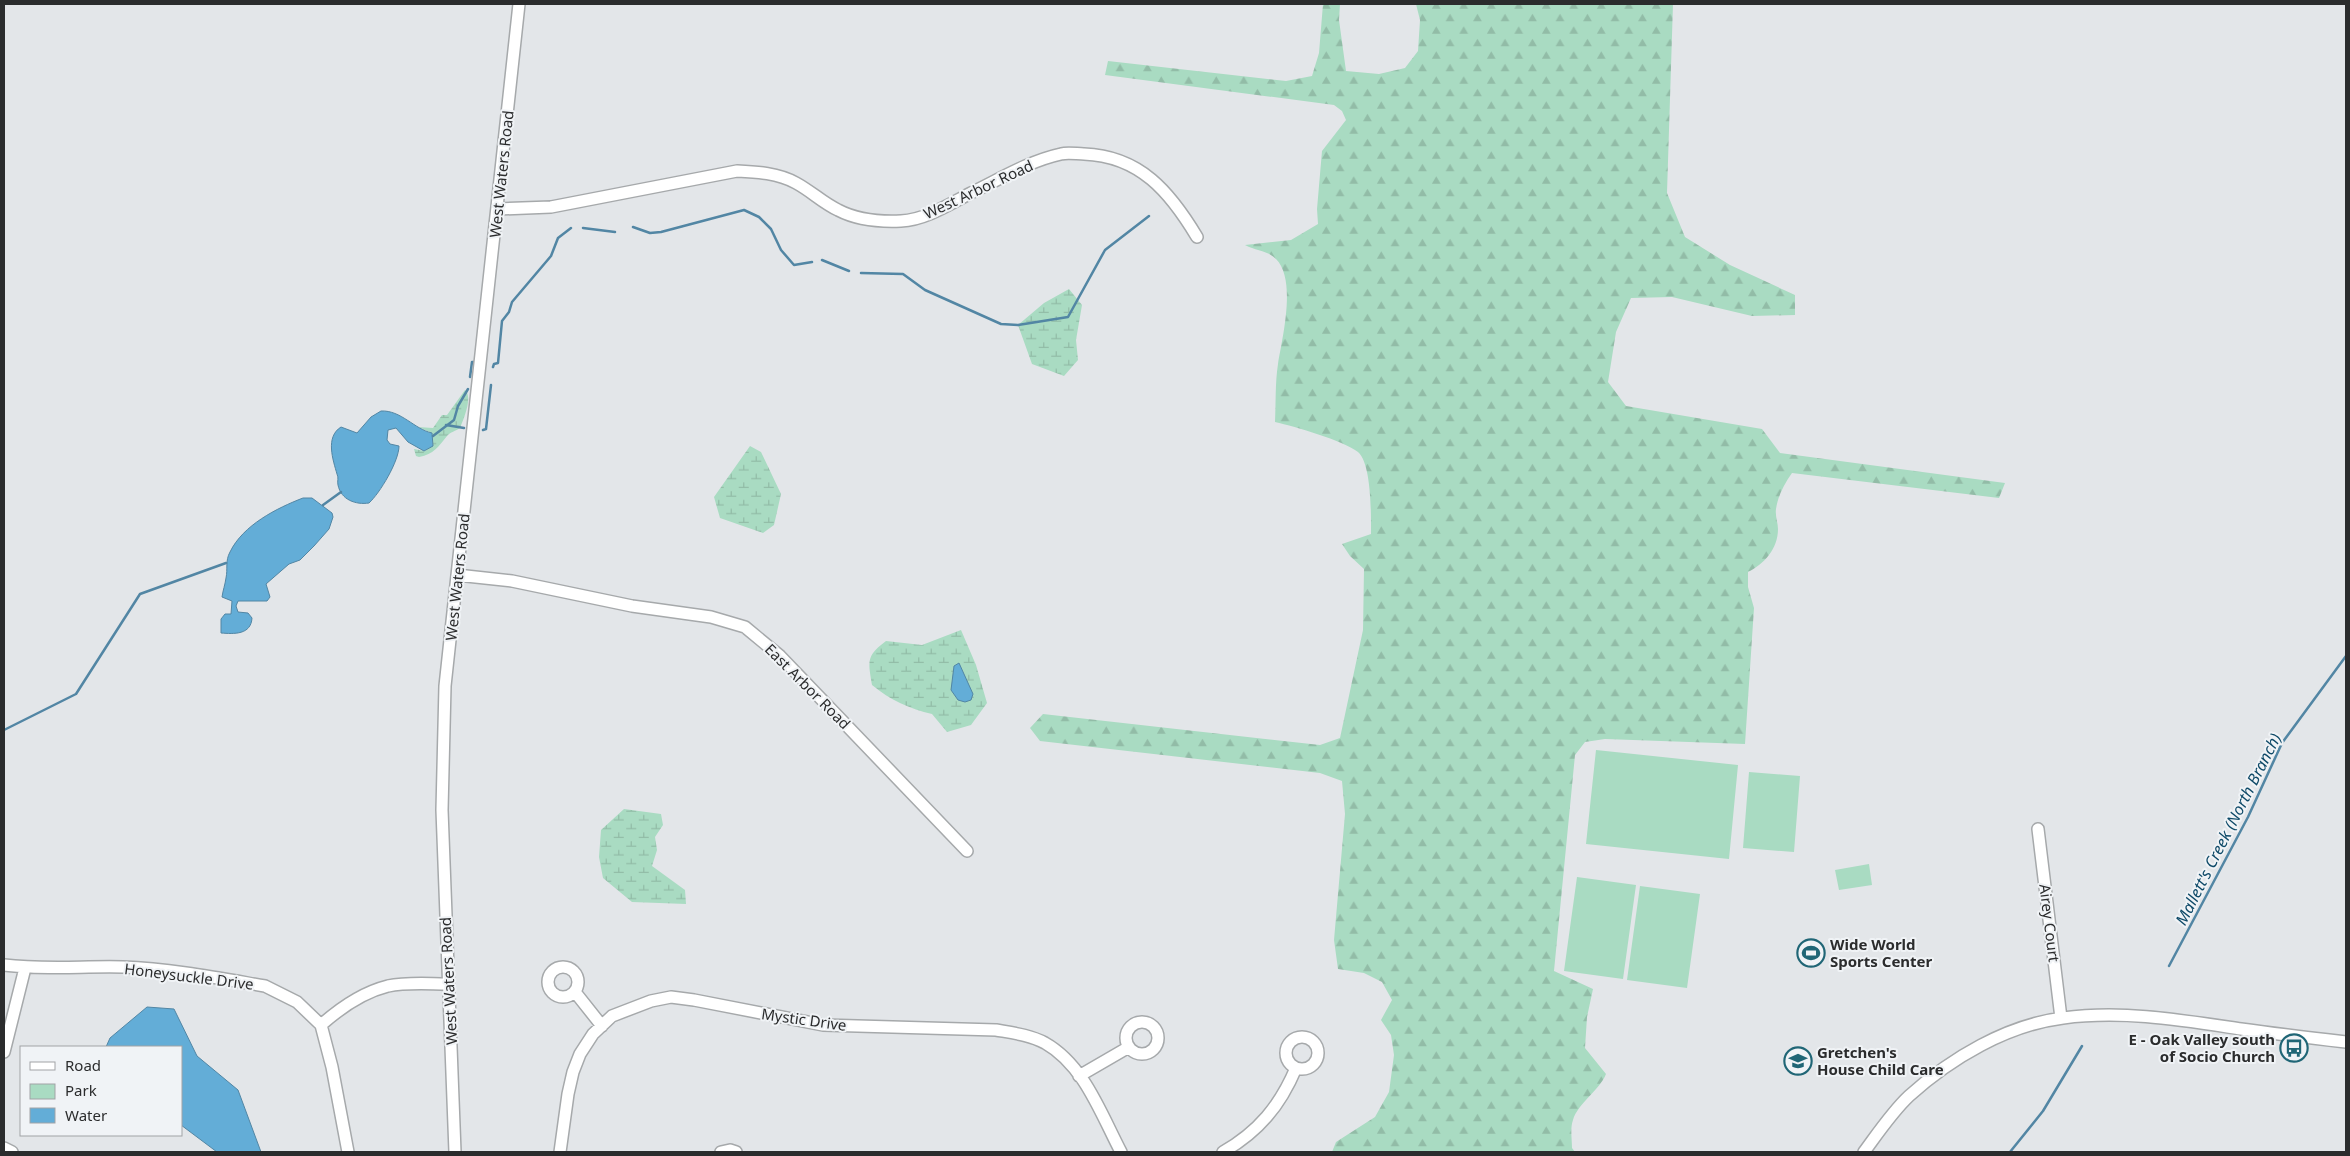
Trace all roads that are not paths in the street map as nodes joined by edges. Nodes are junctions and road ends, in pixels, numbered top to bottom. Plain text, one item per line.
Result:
1 (519, 4) edge
2 (498, 209) junction
3 (1197, 237) dead end
4 (457, 575) junction
5 (2038, 829) dead end
6 (967, 851) dead end
7 (4, 965) edge
8 (25, 968) junction
9 (448, 984) junction
10 (575, 992) dead end
11 (2061, 1018) junction
12 (321, 1025) junction
13 (602, 1026) junction
14 (2346, 1042) edge
15 (1129, 1047) dead end
16 (4, 1052) edge
17 (1296, 1068) dead end
18 (1079, 1076) junction
19 (4, 1148) edge
20 (12, 1152) edge
21 (348, 1152) edge
22 (455, 1152) edge
23 (560, 1152) edge
24 (721, 1152) edge
25 (736, 1152) edge
26 (1121, 1152) edge
27 (1223, 1152) edge
28 (1864, 1152) edge

1 - 2 street, West Waters Road
2 - 3 street, West Arbor Road
2 - 4 street, West Waters Road
4 - 6 street, East Arbor Road
4 - 9 street, West Waters Road
5 - 11 street, Airey Court
7 - 8 street, Honeysuckle Drive
8 - 12 street, Honeysuckle Drive
8 - 16 street
9 - 12 street
9 - 22 street, West Waters Road
10 - 13 street
11 - 14 street
11 - 28 street
12 - 21 street
13 - 18 street, Mystic Drive
13 - 23 street, Mystic Drive
15 - 18 street
17 - 27 street
18 - 26 street, Mystic Drive
19 - 20 street
24 - 25 street

